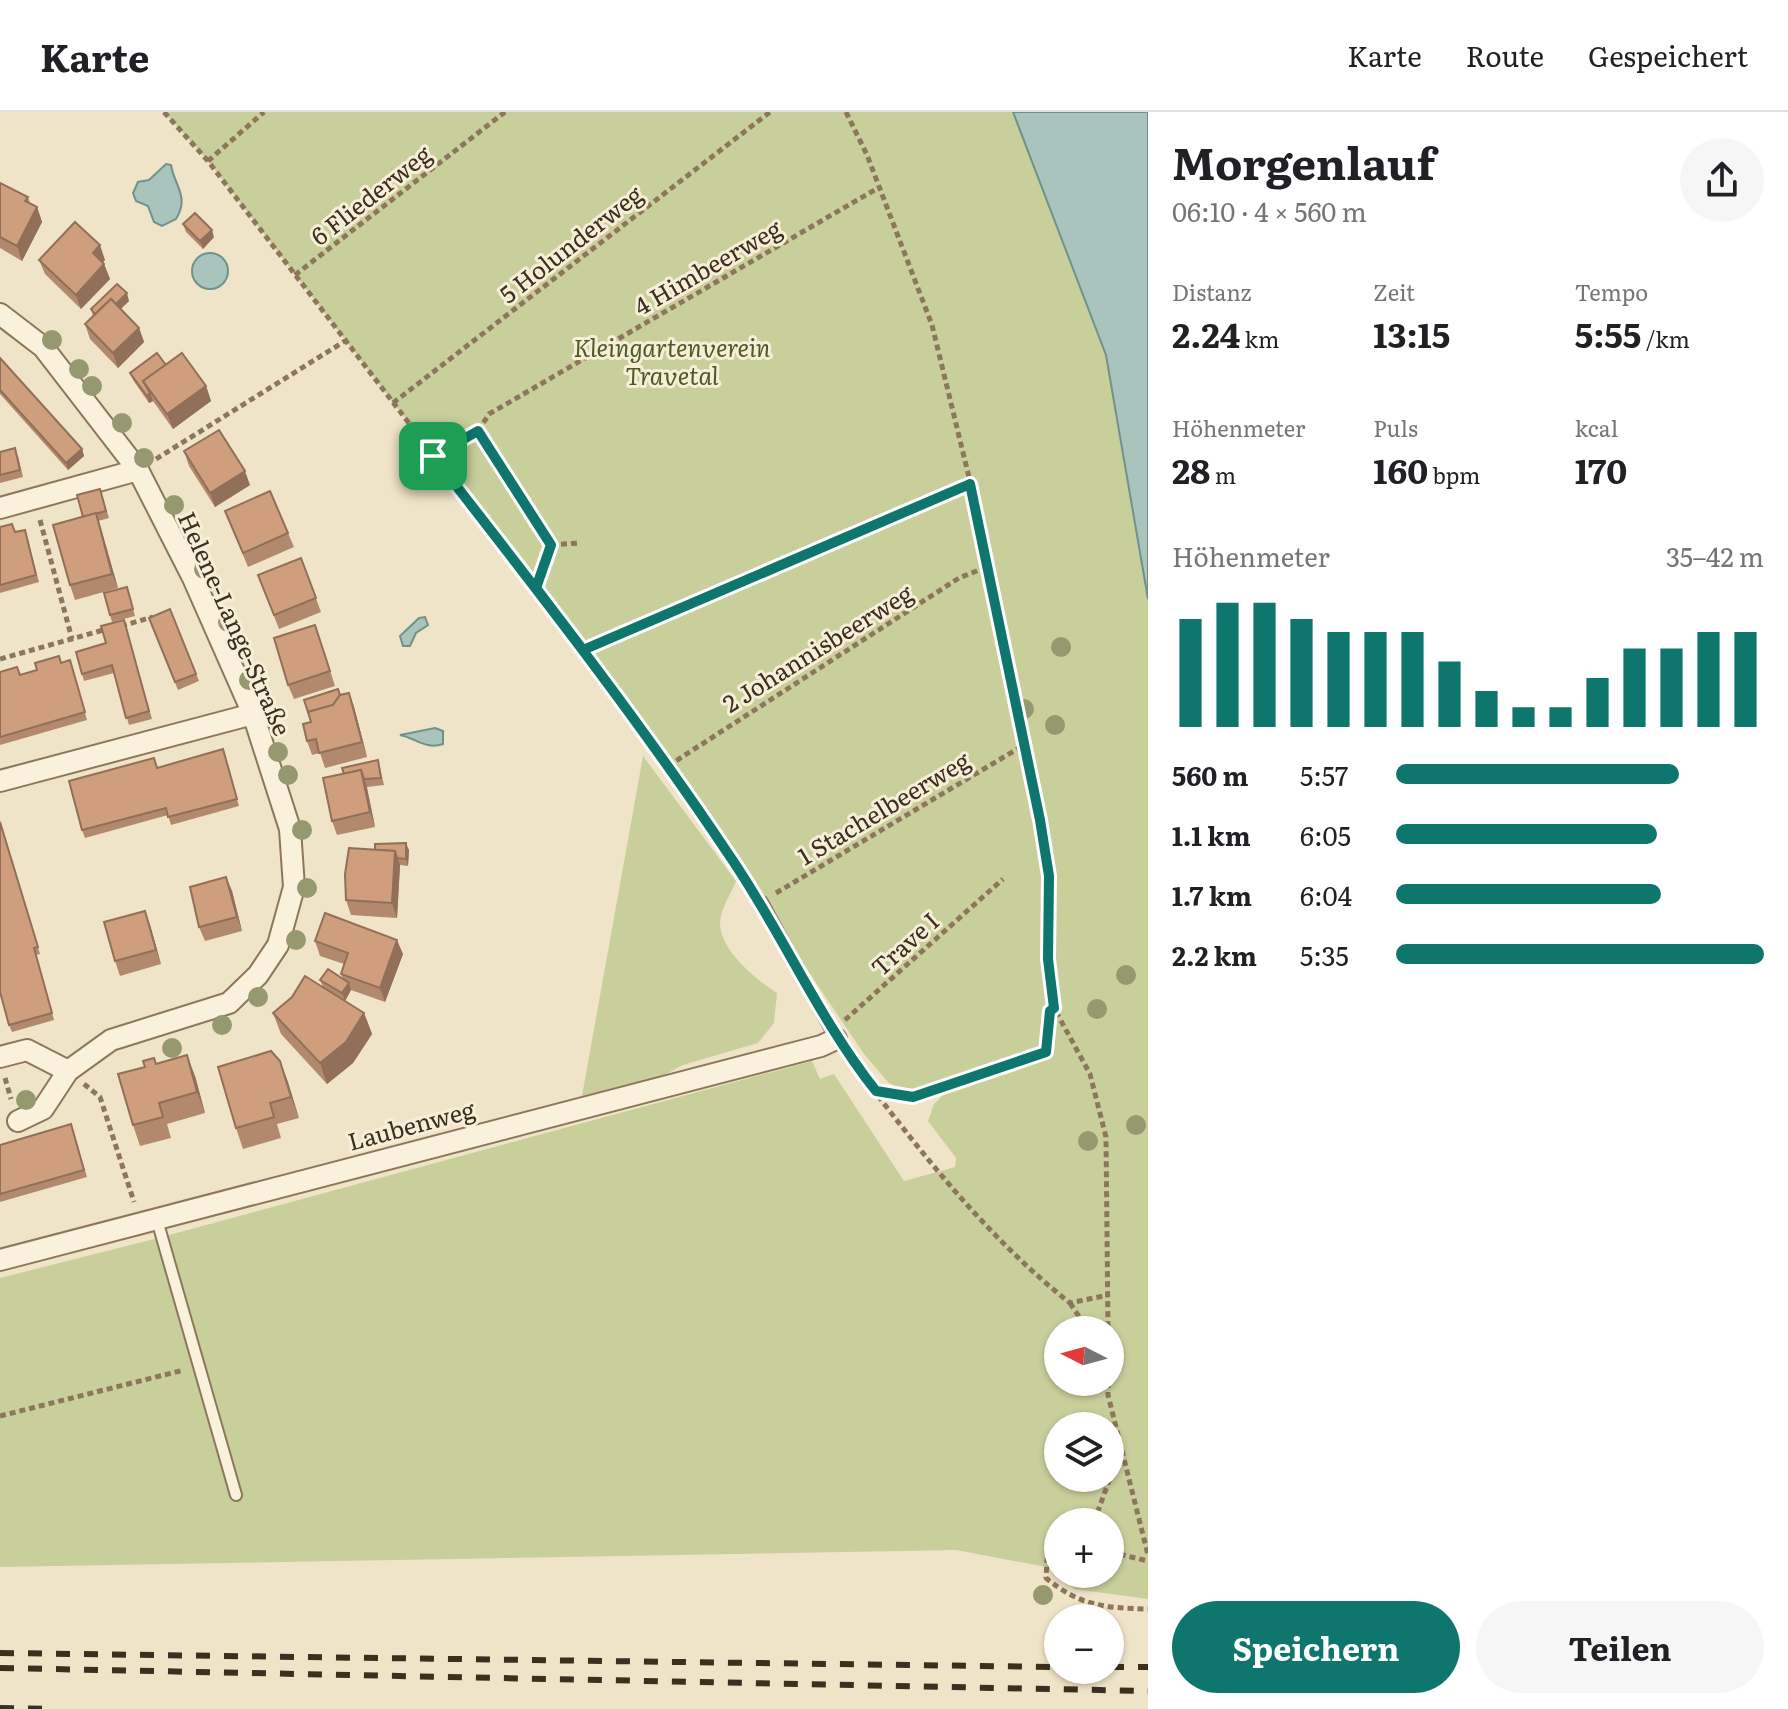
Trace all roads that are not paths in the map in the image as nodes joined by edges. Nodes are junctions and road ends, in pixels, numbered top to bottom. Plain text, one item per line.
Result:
1 (0, 314) edge
2 (138, 470) junction
3 (0, 508) edge
4 (253, 714) junction
5 (0, 781) edge
6 (762, 902) road end
7 (836, 1039) joint
8 (0, 1057) edge
9 (68, 1071) junction
10 (18, 1121) dead end
11 (149, 1221) junction
12 (0, 1260) edge
13 (236, 1495) dead end

1 - 2 street, Helene-Lange-Straße
2 - 3 street
2 - 4 street, Helene-Lange-Straße
4 - 5 street
4 - 9 street, Helene-Lange-Straße
6 - 7 lane
7 - 11 street, Laubenweg
8 - 9 street
9 - 10 street, Helene-Lange-Straße
11 - 12 street, Laubenweg
11 - 13 lane

